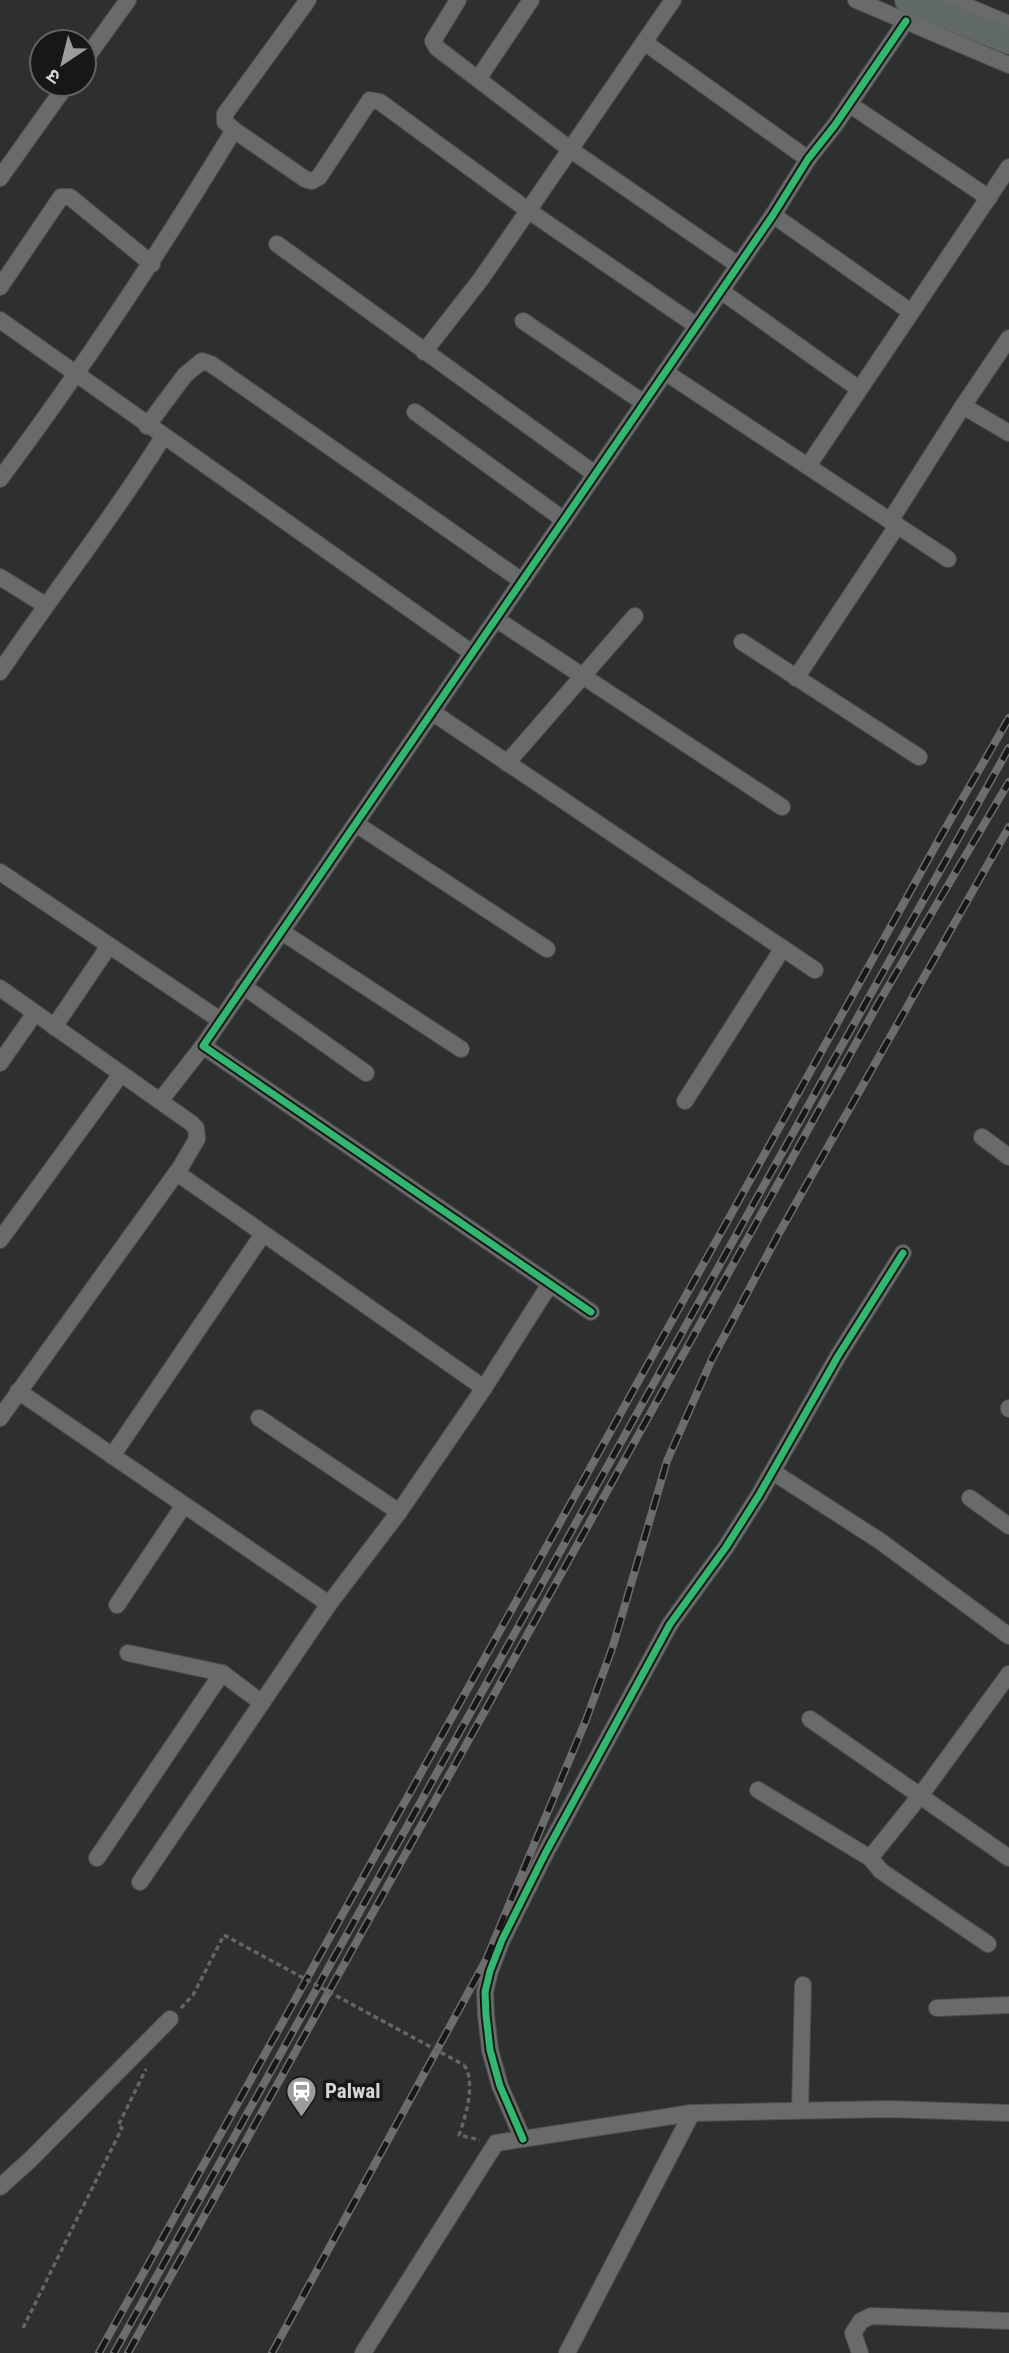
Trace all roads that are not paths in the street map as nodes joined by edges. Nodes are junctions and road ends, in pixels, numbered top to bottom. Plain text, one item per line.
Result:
1 (128, 0) edge
2 (308, 0) edge
3 (458, 0) edge
4 (531, 0) edge
5 (673, 0) edge
6 (856, 0) edge
7 (952, 0) edge
8 (907, 10) edge
9 (1009, 24) edge
10 (1009, 41) edge
11 (98, 42) edge
12 (644, 43) junction
13 (1009, 65) edge
14 (478, 79) junction
15 (57, 98) edge
16 (849, 104) junction
17 (234, 130) junction
18 (571, 150) junction
19 (808, 159) junction
20 (1009, 167) edge
21 (0, 178) edge
22 (989, 198) junction
23 (528, 211) junction
24 (773, 215) junction
25 (277, 244) dead end
26 (152, 264) junction
27 (737, 264) junction
28 (0, 287) edge
29 (721, 291) junction
30 (911, 312) junction
31 (0, 320) edge
32 (523, 321) dead end
33 (696, 326) junction
34 (1009, 338) edge
35 (424, 352) junction
36 (666, 372) junction
37 (76, 375) junction
38 (859, 389) junction
39 (644, 403) junction
40 (963, 406) junction
41 (415, 412) dead end
42 (148, 426) junction
43 (1009, 433) edge
44 (163, 436) junction
45 (807, 466) junction
46 (595, 474) junction
47 (0, 479) edge
48 (564, 520) junction
49 (894, 523) junction
50 (948, 559) dead end
51 (0, 577) edge
52 (522, 581) junction
53 (45, 605) junction
54 (635, 616) dead end
55 (496, 619) junction
56 (742, 642) dead end
57 (472, 653) junction
58 (0, 672) edge
59 (582, 676) junction
60 (796, 678) junction
61 (432, 712) junction
62 (919, 757) dead end
63 (507, 763) junction
64 (782, 807) dead end
65 (356, 824) junction
66 (0, 872) edge
67 (282, 932) junction
68 (109, 946) junction
69 (783, 948) junction
70 (547, 949) dead end
71 (815, 970) dead end
72 (243, 986) junction
73 (0, 988) edge
74 (35, 1013) junction
75 (220, 1020) junction
76 (54, 1027) junction
77 (203, 1046) junction
78 (461, 1049) dead end
79 (0, 1063) edge
80 (366, 1073) dead end
81 (121, 1074) junction
82 (160, 1101) junction
83 (685, 1101) dead end
84 (982, 1137) dead end
85 (1009, 1157) edge
86 (177, 1172) junction
87 (263, 1234) junction
88 (0, 1240) edge
89 (903, 1253) dead end
90 (550, 1284) junction
91 (592, 1312) dead end
92 (484, 1388) junction
93 (18, 1391) junction
94 (0, 1418) edge
95 (260, 1418) dead end
96 (112, 1456) junction
97 (773, 1472) junction
98 (970, 1498) dead end
99 (184, 1505) junction
100 (399, 1511) junction
101 (1009, 1526) edge
102 (330, 1604) junction
103 (117, 1605) dead end
104 (1009, 1636) edge
105 (128, 1653) dead end
106 (222, 1673) junction
107 (1009, 1674) edge
108 (262, 1703) junction
109 (810, 1719) dead end
110 (758, 1790) dead end
111 (920, 1796) junction
112 (97, 1858) dead end
113 (870, 1858) junction
114 (1009, 1858) edge
115 (140, 1882) dead end
116 (988, 1944) dead end
117 (803, 1985) dead end
118 (1009, 2005) edge
119 (937, 2008) dead end
120 (170, 2019) road end
121 (800, 2110) junction
122 (692, 2113) junction
123 (1009, 2113) edge
124 (523, 2139) junction
125 (0, 2187) edge
126 (1009, 2321) edge
127 (363, 2353) edge
128 (567, 2353) edge
129 (860, 2353) edge

1 - 11 street
2 - 17 street
3 - 14 street
4 - 14 street
5 - 12 street
6 - 8 street
7 - 9 street
8 - 10 highway
8 - 13 street
8 - 16 street
12 - 18 street
12 - 19 street
14 - 18 street
15 - 21 street
16 - 19 street
16 - 22 street
17 - 23 street
17 - 26 street
18 - 23 street
18 - 27 street
19 - 24 street
20 - 22 street
22 - 30 street
23 - 33 street
23 - 35 street
24 - 27 street
24 - 30 street
25 - 35 street
26 - 28 street
26 - 37 street
27 - 29 street
29 - 33 street
29 - 38 street
30 - 38 street
31 - 37 street
32 - 39 street
33 - 36 street
34 - 40 street
35 - 46 street
36 - 39 street
36 - 45 street
37 - 42 street
37 - 47 street
38 - 45 street
39 - 46 street
40 - 43 street
40 - 49 street
41 - 48 street
42 - 44 street
42 - 52 street
44 - 53 street
44 - 57 street
45 - 49 street
46 - 48 street
48 - 52 street
49 - 50 street
49 - 60 street
51 - 53 street
52 - 55 street
53 - 58 street
54 - 59 street
55 - 57 street
55 - 59 street
56 - 60 street
57 - 61 street
59 - 63 street
59 - 64 street
60 - 62 street
61 - 63 street
61 - 65 street
63 - 69 street
65 - 67 street
65 - 70 street
66 - 68 street
67 - 72 street
67 - 78 street
68 - 75 street
68 - 76 street
69 - 71 street
69 - 83 street
72 - 75 street
72 - 80 street
73 - 74 street
74 - 76 street
74 - 79 street
75 - 77 street
76 - 81 street
77 - 82 street
77 - 90 street
81 - 82 street
81 - 88 street
82 - 86 street
84 - 85 street
86 - 87 street
86 - 93 street
87 - 92 street
87 - 96 street
89 - 97 street
90 - 91 street
90 - 92 street
92 - 100 street
93 - 94 street
93 - 96 street
95 - 100 street
96 - 99 street
97 - 104 street
97 - 124 street
98 - 101 street
99 - 102 street
99 - 103 street
100 - 102 street
102 - 108 street
105 - 106 street
106 - 108 street
106 - 112 street
107 - 111 street
108 - 115 street
109 - 111 street
110 - 113 street
111 - 113 street
111 - 114 street
113 - 116 street
117 - 121 street
118 - 119 street
120 - 125 street
121 - 122 street
121 - 123 street
122 - 124 street
122 - 128 street
124 - 127 street
126 - 129 street

